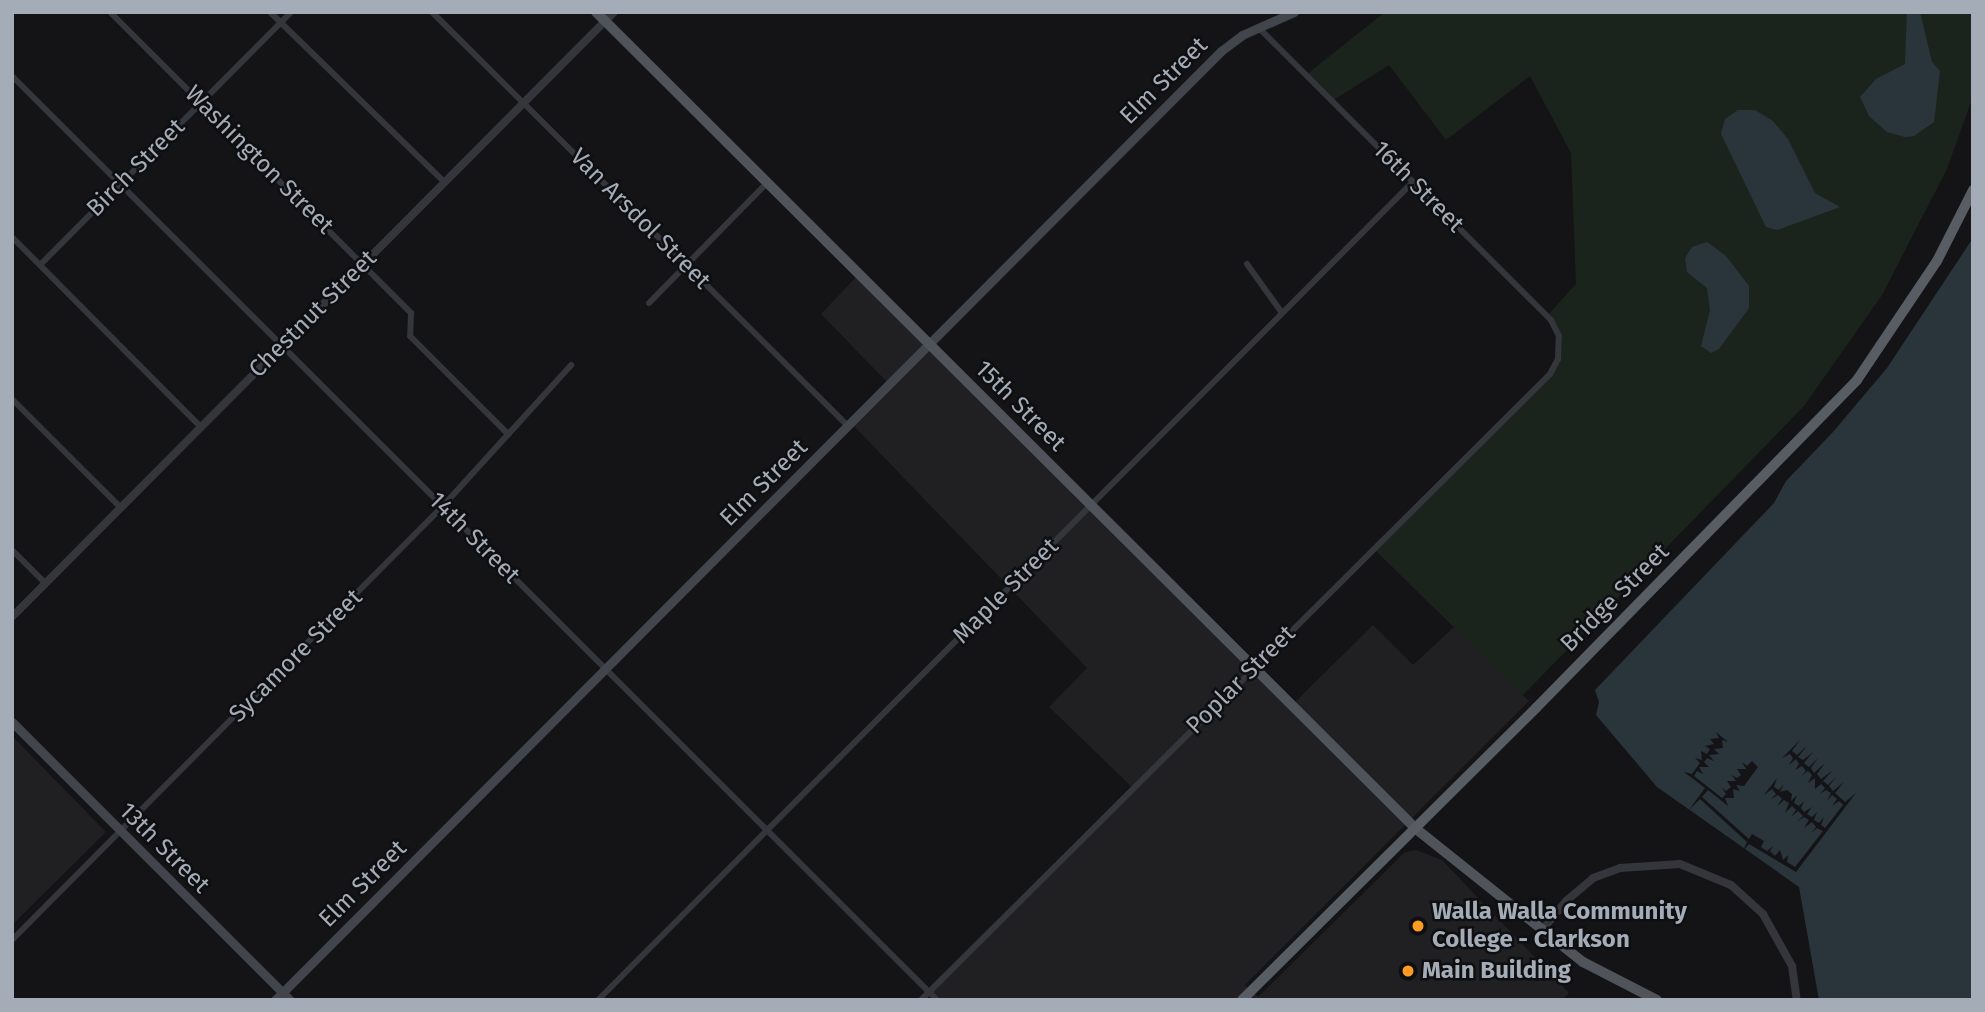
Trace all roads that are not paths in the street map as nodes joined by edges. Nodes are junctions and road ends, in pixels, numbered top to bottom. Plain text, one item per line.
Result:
1 (110, 12) edge
2 (270, 12) edge
3 (291, 12) edge
4 (432, 12) edge
5 (596, 12) edge
6 (614, 12) edge
7 (1294, 12) edge
8 (605, 21) junction
9 (281, 23) junction
10 (1257, 26) junction
11 (12, 76) edge
12 (201, 102) junction
13 (523, 102) junction
14 (444, 182) junction
15 (1413, 182) junction
16 (766, 184) junction
17 (119, 185) junction
18 (1973, 190) edge
19 (12, 237) edge
20 (363, 264) junction
21 (1247, 264) dead end
22 (40, 265) junction
23 (686, 265) junction
24 (649, 303) dead end
25 (1282, 313) junction
26 (281, 345) junction
27 (929, 345) junction
28 (1558, 359) joint
29 (571, 365) dead end
30 (12, 400) edge
31 (200, 426) junction
32 (848, 426) junction
33 (508, 435) junction
34 (1090, 505) junction
35 (120, 507) junction
36 (442, 507) junction
37 (12, 550) edge
38 (45, 583) junction
39 (12, 617) edge
40 (1252, 667) junction
41 (607, 668) junction
42 (12, 722) edge
43 (1415, 828) junction
44 (766, 830) junction
45 (121, 832) junction
46 (1542, 930) junction
47 (12, 940) edge
48 (282, 992) junction
49 (929, 992) junction
50 (275, 1000) edge
51 (290, 1000) edge
52 (598, 1000) edge
53 (921, 1000) edge
54 (937, 1000) edge
55 (1242, 1000) edge
56 (1657, 1000) edge
57 (1797, 1000) edge

1 - 12 street, Washington Street
2 - 9 street
3 - 9 street, Birch Street
4 - 13 street, Van Arsdol Street
5 - 8 main road, 15th Street
6 - 8 street, Chestnut Street
7 - 10 main road, Elm Street
8 - 13 street, Chestnut Street
8 - 16 main road, 15th Street
9 - 12 street, Birch Street
9 - 14 street
10 - 15 street, 16th Street
10 - 27 main road, Elm Street
11 - 17 street, 14th Street
12 - 17 street, Birch Street
12 - 20 street, Washington Street
13 - 14 street, Chestnut Street
13 - 23 street, Van Arsdol Street
14 - 20 street, Chestnut Street
15 - 25 street, Maple Street
15 - 28 street, 16th Street
16 - 23 street
16 - 27 main road, 15th Street
17 - 22 street, Birch Street
17 - 26 street, 14th Street
18 - 43 highway, Bridge Street
19 - 22 street
20 - 26 street, Chestnut Street
20 - 33 street, Washington Street
21 - 25 street
22 - 31 street
23 - 24 street
23 - 32 street, Van Arsdol Street
25 - 34 street, Maple Street
26 - 31 street, Chestnut Street
26 - 36 street, 14th Street
27 - 32 main road, Elm Street
27 - 34 main road, 15th Street
28 - 40 street, Poplar Street
29 - 33 street, Sycamore Street
30 - 35 street
31 - 35 street, Chestnut Street
32 - 41 main road, Elm Street
33 - 36 street, Sycamore Street
34 - 40 main road, 15th Street
34 - 44 street, Maple Street
35 - 38 street, Chestnut Street
36 - 41 street, 14th Street
36 - 45 street, Sycamore Street
37 - 38 street
38 - 39 street, Chestnut Street
40 - 43 main road, 15th Street
40 - 49 street, Poplar Street
41 - 44 street, 14th Street
41 - 48 main road, Elm Street
42 - 45 main road, 13th Street
43 - 46 main road, 15th Street
43 - 55 highway, Bridge Street
44 - 49 street, 14th Street
44 - 52 street, Maple Street
45 - 47 street, Sycamore Street
45 - 48 main road, 13th Street
46 - 56 main road, 15th Street
46 - 57 street
48 - 50 main road, Elm Street
48 - 51 main road, 13th Street
49 - 53 street, Poplar Street
49 - 54 street, 14th Street

